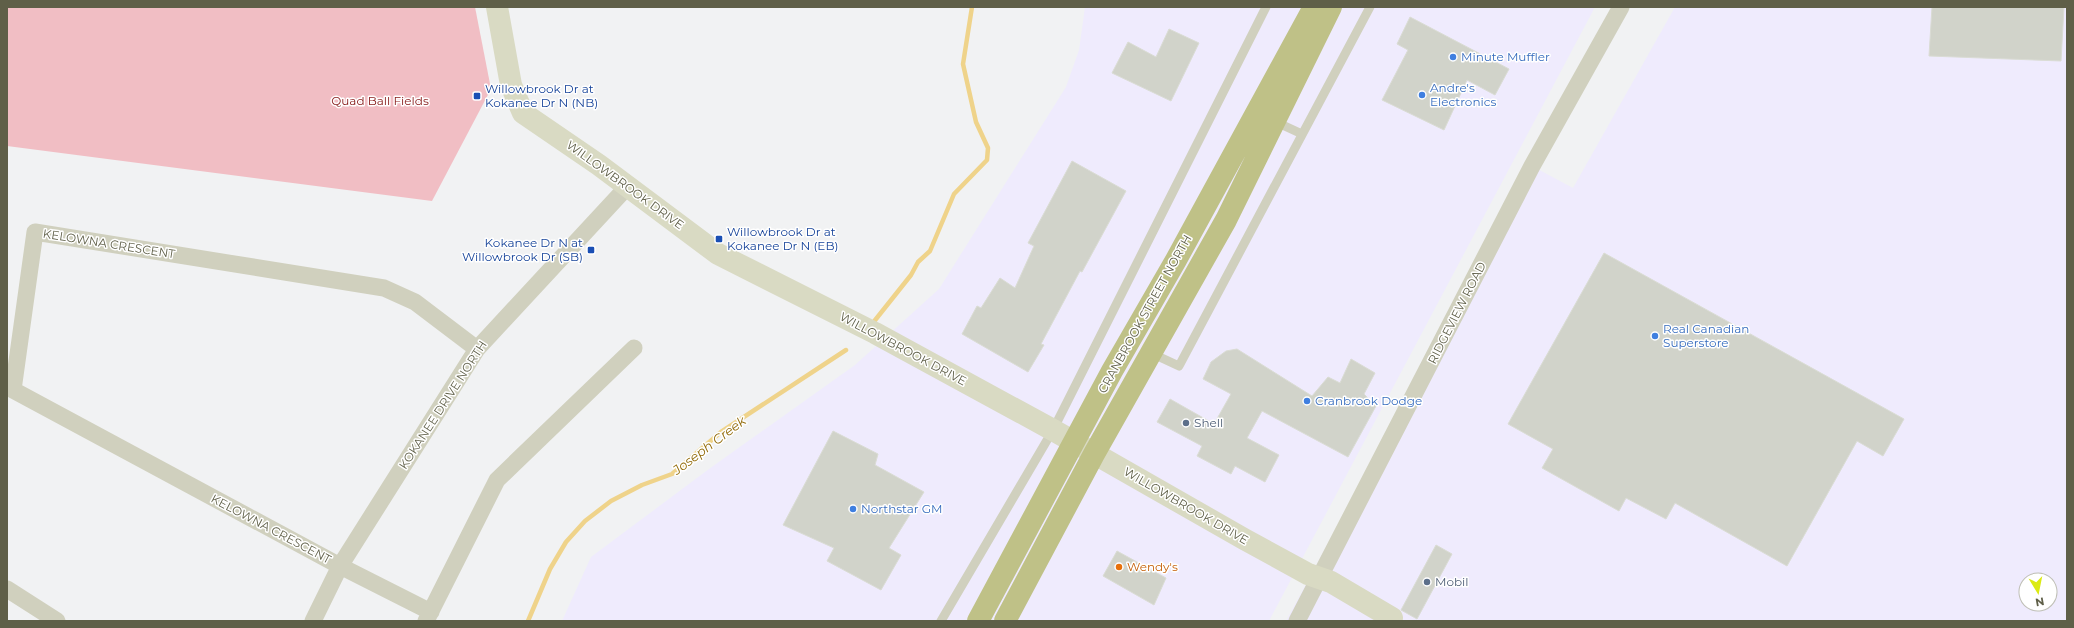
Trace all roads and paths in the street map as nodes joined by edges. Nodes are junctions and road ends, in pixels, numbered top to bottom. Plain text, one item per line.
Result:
1 (497, 7) edge
2 (1266, 7) edge
3 (1314, 7) edge
4 (1332, 7) edge
5 (1370, 7) edge
6 (1621, 7) edge
7 (1276, 122) junction
8 (1302, 134) junction
9 (627, 187) junction
10 (634, 348) dead end
11 (477, 349) junction
12 (1151, 353) junction
13 (1053, 430) junction
14 (1074, 442) junction
15 (1094, 454) junction
16 (340, 566) junction
17 (1320, 578) junction
18 (7, 589) edge
19 (428, 616) edge
20 (1392, 618) dead end
21 (57, 621) edge
22 (313, 621) edge
23 (941, 621) edge
24 (978, 621) edge
25 (1005, 621) edge
26 (1297, 621) edge

1 - 9 street, WILLOWBROOK DRIVE
2 - 13 lane
3 - 14 highway, CRANBROOK STREET NORTH
4 - 7 highway, CRANBROOK STREET NORTH
5 - 8 lane
6 - 17 street, RIDGEVIEW ROAD
7 - 8 lane
7 - 12 highway, CRANBROOK STREET NORTH
8 - 12 lane
9 - 11 street, KOKANEE DRIVE NORTH
9 - 13 street, WILLOWBROOK DRIVE
10 - 19 street
11 - 16 street, KOKANEE DRIVE NORTH
11 - 16 street, KELOWNA CRESCENT
12 - 15 highway, CRANBROOK STREET NORTH
13 - 14 street, WILLOWBROOK DRIVE
13 - 23 lane
14 - 15 street, WILLOWBROOK DRIVE
14 - 24 highway, CRANBROOK STREET NORTH
15 - 17 street, WILLOWBROOK DRIVE
15 - 25 highway, CRANBROOK STREET NORTH
16 - 19 street
16 - 22 street, KOKANEE DRIVE NORTH
17 - 20 street, WILLOWBROOK DRIVE
17 - 26 street, RIDGEVIEW ROAD
18 - 21 street

